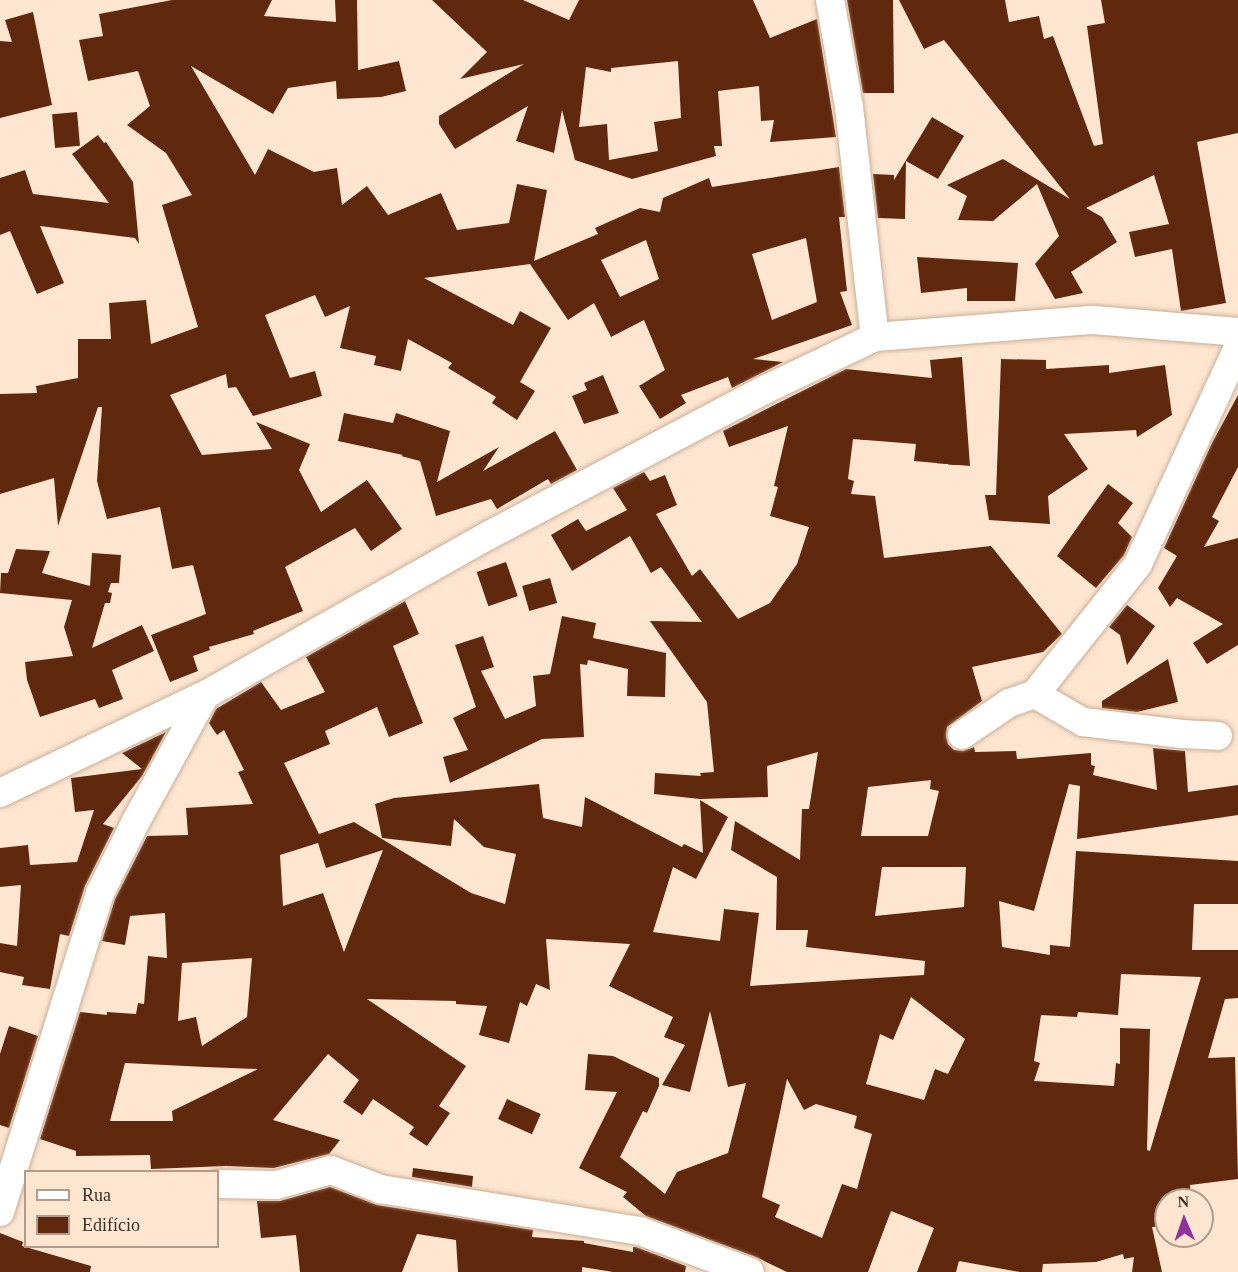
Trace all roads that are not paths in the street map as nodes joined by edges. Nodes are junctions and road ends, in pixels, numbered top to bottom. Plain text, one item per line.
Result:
1 (830, 0) edge
2 (1238, 332) edge
3 (875, 337) junction
4 (1238, 348) edge
5 (1035, 693) junction
6 (205, 696) junction
7 (962, 735) dead end
8 (1218, 735) dead end
9 (0, 793) edge
10 (219, 1184) edge
11 (16, 1185) edge
12 (0, 1212) edge
13 (750, 1272) edge

1 - 3 street
2 - 3 street
3 - 6 street
4 - 5 street
5 - 7 street
5 - 8 street
6 - 9 street
6 - 11 street
10 - 13 street
11 - 12 street

